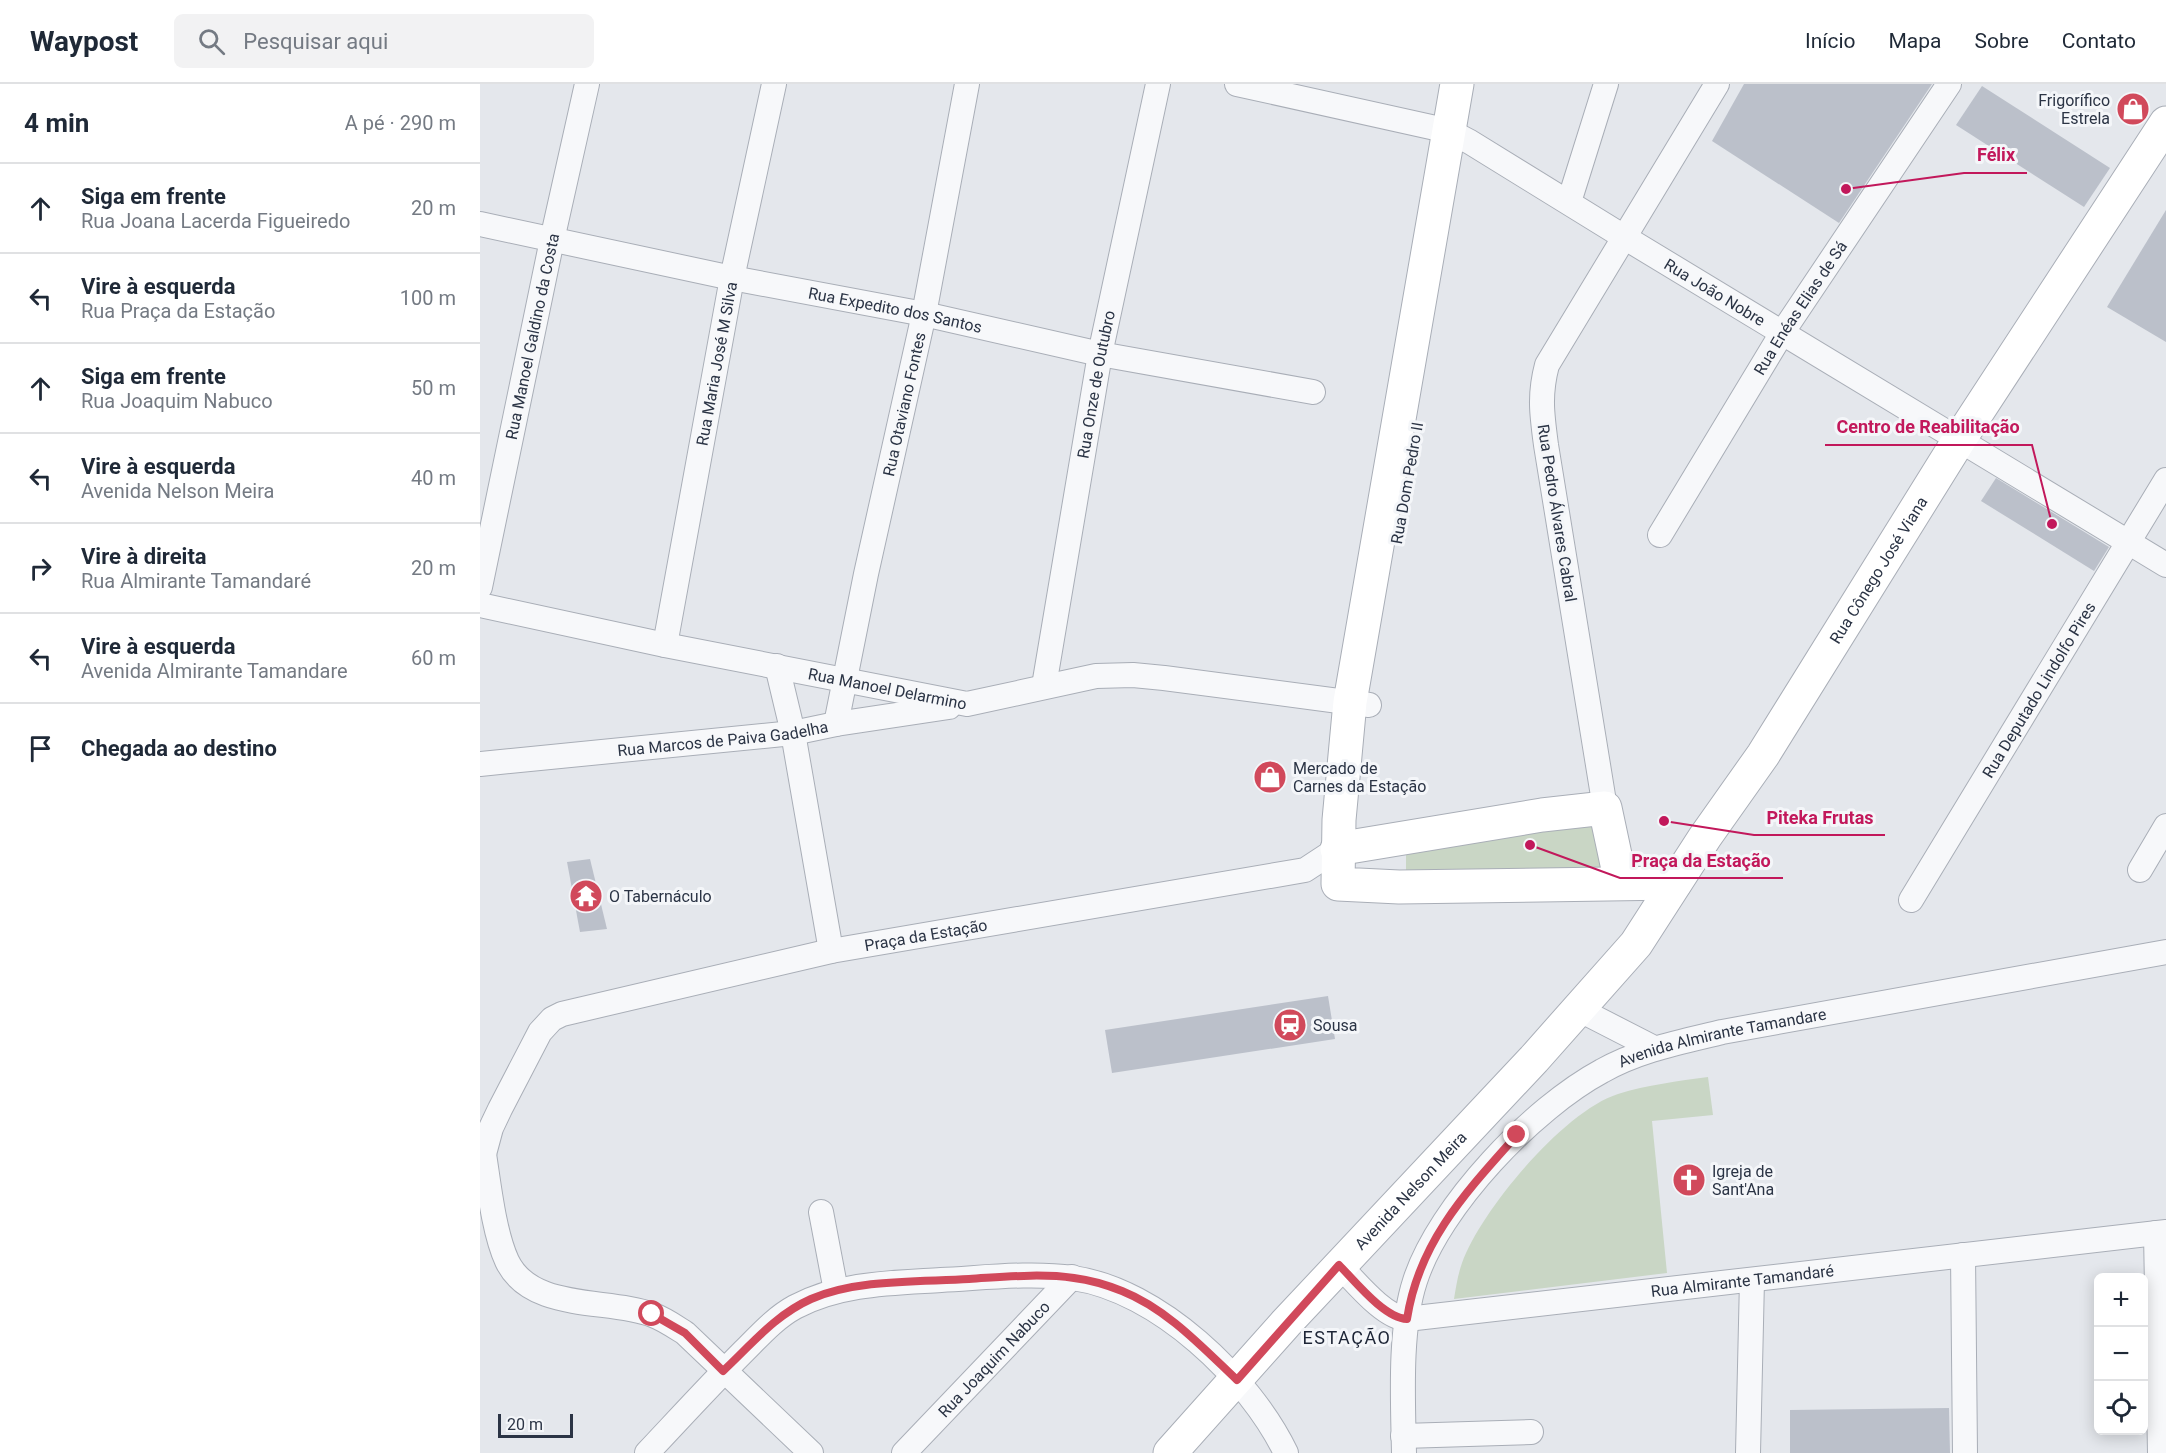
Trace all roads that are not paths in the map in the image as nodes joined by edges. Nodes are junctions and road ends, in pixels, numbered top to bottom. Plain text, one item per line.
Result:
1 (587, 84) edge
2 (774, 84) edge
3 (967, 84) edge
4 (1158, 84) edge
5 (1237, 84) edge
6 (1457, 84) edge
7 (1480, 84) edge
8 (1606, 84) edge
9 (1717, 84) edge
10 (1949, 84) edge
11 (2166, 123) edge
12 (1460, 136) junction
13 (1569, 202) junction
14 (480, 224) edge
15 (1624, 237) junction
16 (552, 240) junction
17 (732, 278) junction
18 (924, 314) junction
19 (1782, 333) junction
20 (1100, 354) junction
21 (1313, 392) dead end
22 (1959, 440) junction
23 (2166, 480) edge
24 (1660, 536) dead end
25 (2128, 542) junction
26 (2166, 565) edge
27 (480, 587) edge
28 (480, 605) edge
29 (665, 645) junction
30 (777, 666) junction
31 (844, 681) junction
32 (1044, 686) junction
33 (967, 704) junction
34 (1360, 704) junction
35 (836, 724) junction
36 (793, 732) junction
37 (480, 764) edge
38 (1605, 808) junction
39 (2166, 826) edge
40 (1347, 847) junction
41 (1305, 870) junction
42 (2140, 870) dead end
43 (1621, 883) junction
44 (1675, 883) junction
45 (1349, 885) junction
46 (1911, 900) dead end
47 (831, 951) junction
48 (2166, 952) edge
49 (1578, 1009) junction
50 (1654, 1048) junction
51 (482, 1154) edge
52 (821, 1212) dead end
53 (488, 1216) edge
54 (2161, 1233) edge
55 (1963, 1255) junction
56 (1339, 1265) junction
57 (1072, 1277) junction
58 (1752, 1280) junction
59 (836, 1291) junction
60 (1407, 1319) junction
61 (723, 1371) junction
62 (1237, 1380) junction
63 (1531, 1432) dead end
64 (1404, 1444) edge
65 (647, 1453) edge
66 (811, 1453) edge
67 (904, 1453) edge
68 (1170, 1453) edge
69 (1286, 1453) edge
70 (1748, 1453) edge
71 (1965, 1453) edge
72 (2160, 1453) edge

1 - 16 street, Rua Manoel Galdino da Costa
2 - 17 street, Rua Maria José M Silva
3 - 18 street, Rua Otaviano Fontes
4 - 20 street, Rua Onze de Outubro
5 - 12 street, Rua João Nobre
6 - 12 main road, Rua Dom Pedro II
7 - 12 main road, Rua Dom Pedro II
8 - 13 street
9 - 15 street, Rua Pedro Álvares Cabral
10 - 19 street, Rua Enéas Elias de Sá
11 - 22 main road, Rua Cônego José Viana
12 - 13 street, Rua João Nobre
12 - 34 main road, Rua Dom Pedro II
13 - 15 street, Rua João Nobre
14 - 16 street, Rua Expedito dos Santos
15 - 19 street, Rua João Nobre
15 - 38 street, Rua Pedro Álvares Cabral
16 - 17 street, Rua Expedito dos Santos
16 - 27 street, Rua Manoel Galdino da Costa
17 - 18 street, Rua Expedito dos Santos
17 - 29 street, Rua Maria José M Silva
18 - 20 street, Rua Expedito dos Santos
18 - 31 street, Rua Otaviano Fontes
19 - 22 street, Rua João Nobre
19 - 24 street, Rua Enéas Elias de Sá
20 - 21 street, Rua Expedito dos Santos
20 - 32 street, Rua Onze de Outubro
22 - 25 street, Rua João Nobre
22 - 44 main road, Rua Cônego José Viana
23 - 25 street, Rua Deputado Lindolfo Pires
25 - 26 street, Rua João Nobre
25 - 46 street, Rua Deputado Lindolfo Pires
28 - 29 street, Rua Manoel Delarmino
29 - 30 street, Rua Manoel Delarmino
30 - 31 street, Rua Manoel Delarmino
30 - 36 street
31 - 33 street, Rua Manoel Delarmino
31 - 35 street, Rua Otaviano Fontes
32 - 33 street, Rua Manoel Delarmino
32 - 34 street, Rua Manoel Delarmino
33 - 35 street, Rua Marcos de Paiva Gadelha
34 - 40 main road, Rua Dom Pedro II
35 - 36 street, Rua Marcos de Paiva Gadelha
36 - 37 street, Rua Marcos de Paiva Gadelha
36 - 47 street
38 - 40 main road
38 - 43 main road
39 - 42 street
40 - 41 street, Praça da Estação
40 - 45 main road, Rua Dom Pedro II
41 - 45 street
41 - 47 street, Praça da Estação
43 - 44 main road
43 - 45 main road
44 - 49 main road, Rua Cônego José Viana
47 - 51 street, Praça da Estação
48 - 50 street, Avenida Almirante Tamandare
49 - 50 street
49 - 56 main road, Avenida Nelson Meira
50 - 60 street, Avenida Almirante Tamandare
51 - 53 street
52 - 59 street
53 - 61 street
54 - 55 street, Rua Almirante Tamandaré
54 - 72 street
55 - 58 street, Rua Almirante Tamandaré
55 - 71 street
56 - 60 street
56 - 62 main road, Avenida Nelson Meira
57 - 59 street
57 - 62 street
57 - 67 street, Rua Joaquim Nabuco
58 - 60 street, Rua Almirante Tamandaré
58 - 70 street
59 - 61 street
60 - 64 street, Avenida Almirante Tamandare
61 - 65 street
61 - 66 street
62 - 68 main road, Avenida Nelson Meira
62 - 69 street
63 - 64 street

